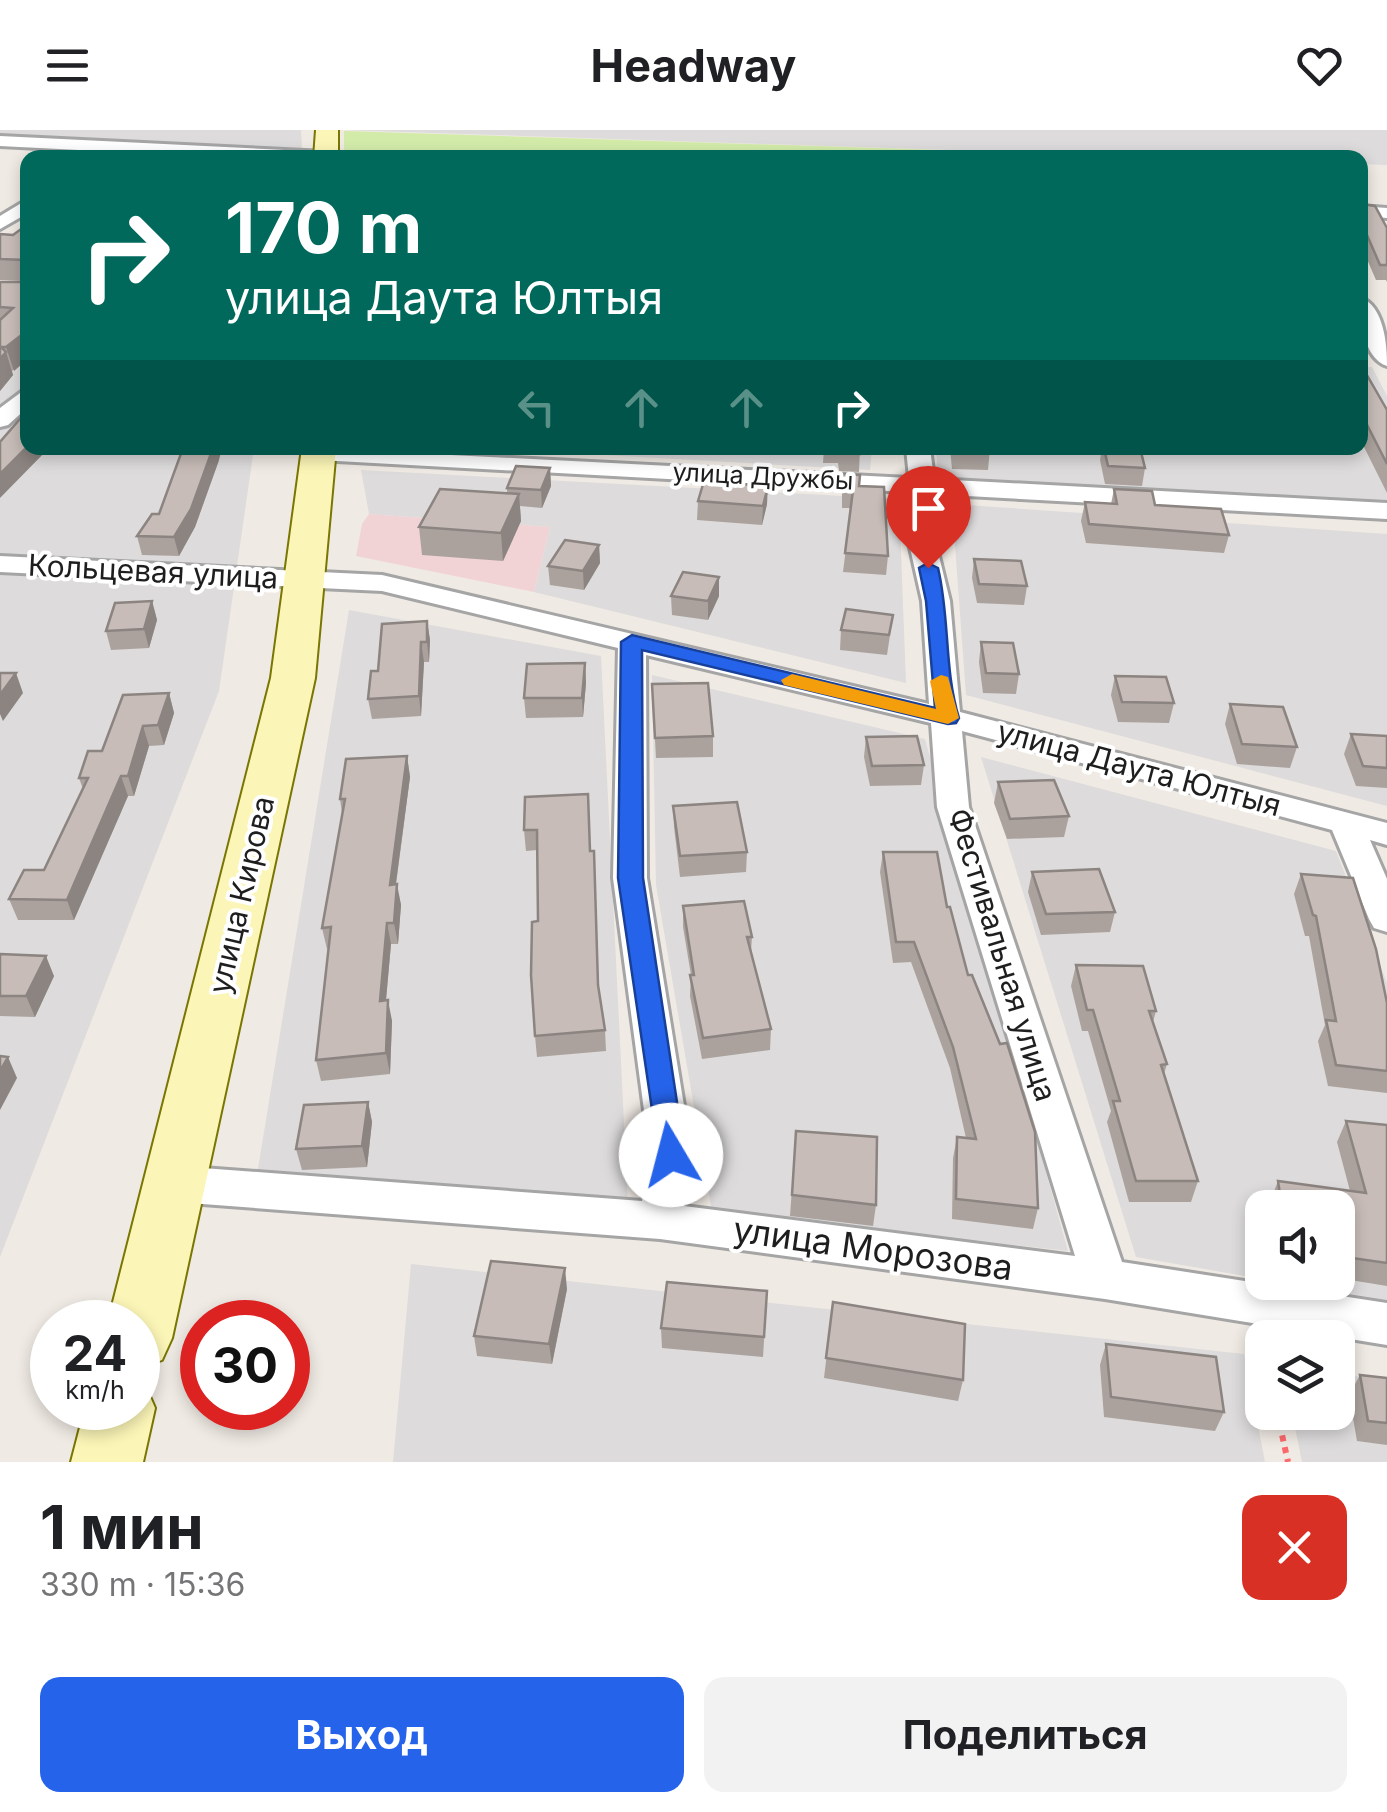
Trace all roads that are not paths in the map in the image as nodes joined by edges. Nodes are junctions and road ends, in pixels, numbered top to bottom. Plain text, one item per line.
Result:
1 (0, 141) edge
2 (108, 146) junction
3 (103, 150) edge
4 (187, 150) edge
5 (1368, 321) edge
6 (1387, 360) edge
7 (20, 401) edge
8 (0, 420) edge
9 (318, 455) edge
10 (408, 455) edge
11 (919, 455) edge
12 (922, 484) junction
13 (1387, 512) edge
14 (0, 564) edge
15 (305, 579) junction
16 (632, 642) junction
17 (948, 718) junction
18 (1346, 824) junction
19 (1387, 834) edge
20 (1387, 919) edge
21 (176, 1184) junction
22 (660, 1221) junction
23 (1105, 1280) junction
24 (147, 1300) edge
25 (1387, 1324) edge
26 (115, 1430) edge
27 (107, 1462) edge

1 - 2 street
2 - 3 street
2 - 4 street
5 - 6 street
7 - 8 street
9 - 15 main road, улица Кирова
10 - 12 street, улица Дружбы
11 - 12 street, Фестивальная улица
12 - 13 street, улица Дружбы
12 - 17 street, Фестивальная улица
14 - 15 street, Кольцевая улица
15 - 16 street, улица Даута Юлтыя
15 - 21 main road, улица Кирова
16 - 17 street, улица Даута Юлтыя
16 - 22 street
17 - 18 street, улица Даута Юлтыя
17 - 23 street, Фестивальная улица
18 - 19 street, улица Даута Юлтыя
18 - 20 street
21 - 22 street, улица Морозова
21 - 24 main road, улица Кирова
22 - 23 street, улица Морозова
23 - 25 street, улица Морозова
26 - 27 main road

